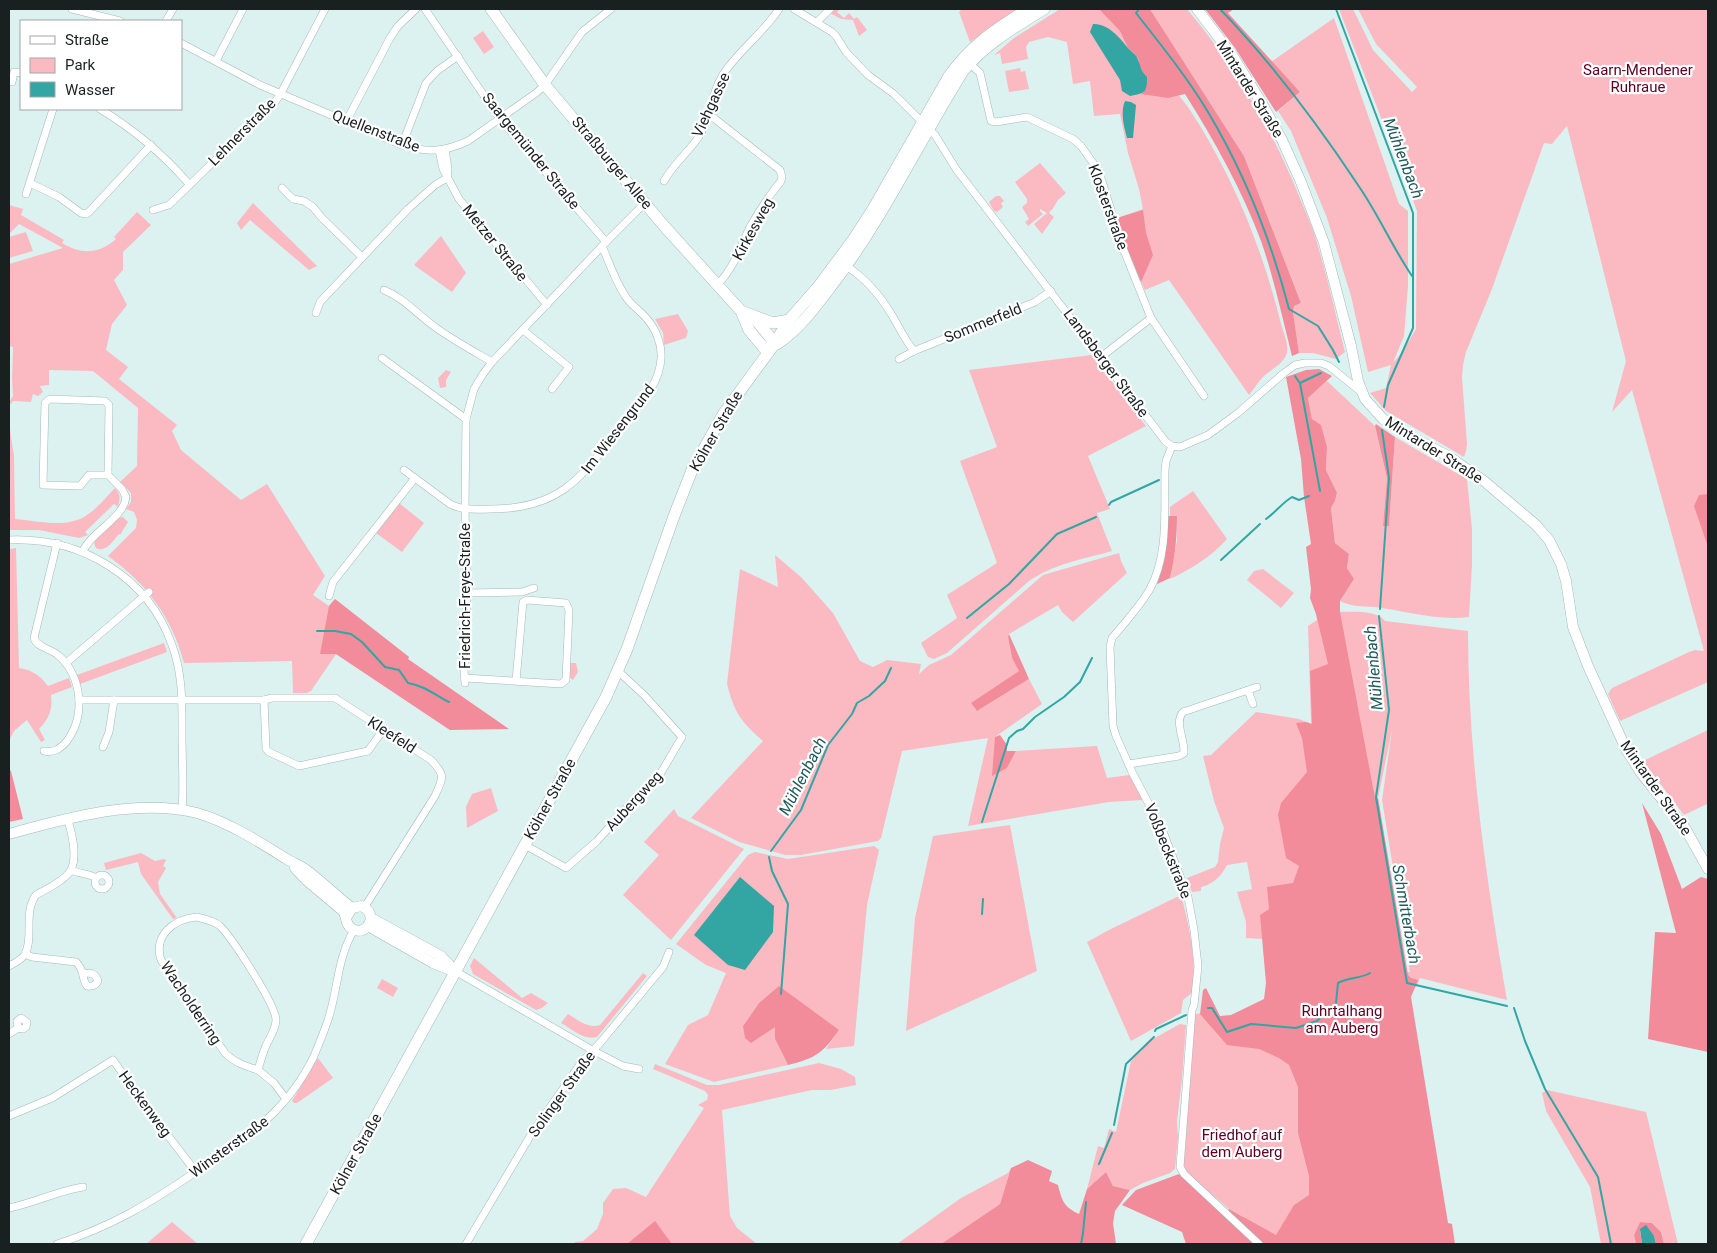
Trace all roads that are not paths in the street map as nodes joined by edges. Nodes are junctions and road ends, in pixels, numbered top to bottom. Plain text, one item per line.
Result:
1 (72, 9) edge
2 (174, 9) edge
3 (243, 9) edge
4 (325, 9) edge
5 (416, 9) edge
6 (426, 9) edge
7 (491, 9) edge
8 (611, 9) edge
9 (779, 9) edge
10 (794, 9) edge
11 (830, 9) edge
12 (1028, 9) edge
13 (1044, 9) edge
14 (1197, 9) edge
15 (116, 20) edge
16 (167, 20) edge
17 (817, 22) junction
18 (182, 44) edge
19 (458, 56) junction
20 (966, 60) junction
21 (216, 61) junction
22 (20, 73) edge
23 (12, 82) dead end
24 (545, 85) junction
25 (281, 93) junction
26 (53, 110) edge
27 (102, 110) edge
28 (708, 116) junction
29 (500, 118) junction
30 (347, 120) junction
31 (925, 125) junction
32 (151, 145) junction
33 (402, 145) junction
34 (442, 150) junction
35 (447, 178) junction
36 (664, 180) dead end
37 (30, 183) junction
38 (189, 184) junction
39 (282, 188) dead end
40 (26, 194) dead end
41 (645, 203) junction
42 (153, 210) dead end
43 (604, 244) junction
44 (362, 257) junction
45 (843, 263) junction
46 (717, 285) junction
47 (384, 290) dead end
48 (1051, 291) junction
49 (547, 305) junction
50 (741, 311) junction
51 (316, 313) dead end
52 (752, 316) junction
53 (1151, 318) junction
54 (789, 320) junction
55 (523, 330) junction
56 (770, 349) junction
57 (914, 351) junction
58 (1101, 356) junction
59 (382, 358) dead end
60 (898, 359) dead end
61 (492, 362) junction
62 (1356, 372) junction
63 (1339, 374) junction
64 (552, 388) dead end
65 (1361, 392) junction
66 (1204, 396) dead end
67 (466, 419) junction
68 (1172, 446) junction
69 (404, 470) dead end
70 (108, 475) junction
71 (414, 478) junction
72 (465, 509) junction
73 (9, 540) edge
74 (57, 544) junction
75 (83, 551) junction
76 (534, 588) dead end
77 (467, 593) junction
78 (146, 594) junction
79 (329, 596) dead end
80 (66, 663) junction
81 (618, 671) junction
82 (516, 681) junction
83 (1258, 686) dead end
84 (1248, 690) junction
85 (79, 700) junction
86 (114, 700) junction
87 (264, 700) junction
88 (182, 701) junction
89 (1253, 704) dead end
90 (383, 730) junction
91 (103, 747) dead end
92 (44, 750) dead end
93 (1129, 764) junction
94 (182, 810) junction
95 (68, 820) junction
96 (9, 834) edge
97 (525, 845) junction
98 (1708, 869) edge
99 (71, 870) junction
100 (96, 878) dead end
101 (364, 908) junction
102 (349, 912) junction
103 (369, 922) junction
104 (354, 930) junction
105 (669, 952) dead end
106 (25, 954) junction
107 (9, 966) edge
108 (455, 971) junction
109 (84, 973) dead end
110 (18, 1028) dead end
111 (9, 1034) edge
112 (592, 1050) junction
113 (640, 1068) dead end
114 (258, 1070) junction
115 (286, 1099) junction
116 (9, 1116) edge
117 (196, 1172) junction
118 (83, 1187) dead end
119 (9, 1208) edge
120 (57, 1244) edge
121 (306, 1244) edge
122 (466, 1244) edge
123 (1259, 1244) edge

1 - 15 street
2 - 16 street
3 - 21 street
4 - 25 street, Lehnerstraße
5 - 30 street
6 - 19 street, Saargemünder Straße
7 - 24 main road, Straßburger Allee
8 - 24 street, Quellenstraße
9 - 28 street, Viehgasse
10 - 17 street, Landsberger Straße
11 - 17 street
12 - 20 main road
13 - 20 main road
14 - 62 main road, Mintarder Straße
17 - 31 street, Landsberger Straße
18 - 21 street, Quellenstraße
19 - 29 street, Saargemünder Straße
19 - 33 street
20 - 31 main road, Kölner Straße
20 - 53 street, Klosterstraße
21 - 25 street, Quellenstraße
22 - 23 street
24 - 29 street, Quellenstraße
24 - 41 main road, Straßburger Allee
25 - 30 street, Quellenstraße
25 - 38 street, Lehnerstraße
26 - 37 street
27 - 32 street
28 - 36 street, Viehgasse
28 - 46 street, Kirkesweg
29 - 34 street, Quellenstraße
29 - 43 street, Saargemünder Straße
30 - 33 street, Quellenstraße
31 - 45 main road, Kölner Straße
31 - 48 street, Landsberger Straße
32 - 37 street
32 - 38 street
33 - 34 street, Quellenstraße
34 - 35 street, Metzer Straße
35 - 44 street
35 - 49 street, Metzer Straße
37 - 40 street
38 - 42 street, Lehnerstraße
39 - 44 street
41 - 43 street, Friedrich-Freye-Straße
41 - 46 main road, Straßburger Allee
43 - 49 street, Friedrich-Freye-Straße
43 - 72 street, Im Wiesengrund
44 - 51 street
45 - 54 main road, Kölner Straße
45 - 56 main road, Kölner Straße
45 - 57 street
46 - 50 main road, Straßburger Allee
47 - 61 street
48 - 57 street, Sommerfeld
48 - 58 street, Landsberger Straße
49 - 55 street, Friedrich-Freye-Straße
50 - 52 main road, Straßburger Allee
50 - 56 main road, Straßburger Allee
52 - 54 main road
52 - 56 main road, Straßburger Allee
53 - 58 street
53 - 66 street, Klosterstraße
54 - 56 main road, Kölner Straße
55 - 61 street, Friedrich-Freye-Straße
55 - 64 street
56 - 81 main road, Kölner Straße
57 - 60 street, Sommerfeld
58 - 68 street, Landsberger Straße
59 - 67 street
61 - 67 street, Friedrich-Freye-Straße
62 - 63 street
62 - 65 main road, Mintarder Straße
63 - 65 street
63 - 68 street
65 - 98 main road, Mintarder Straße
67 - 72 street, Friedrich-Freye-Straße
68 - 93 street, Voßbeckstraße
69 - 71 street, Friedrich-Freye-Straße
70 - 70 street
70 - 75 street
71 - 72 street, Friedrich-Freye-Straße
71 - 79 street
72 - 77 street, Friedrich-Freye-Straße
73 - 74 street
74 - 75 street
74 - 80 street
75 - 78 street
76 - 77 street
77 - 82 street, Friedrich-Freye-Straße
78 - 80 street
78 - 88 street
80 - 85 street
81 - 97 main road, Kölner Straße
81 - 97 street, Aubergweg
82 - 82 street
83 - 84 street
84 - 89 street
84 - 93 street
85 - 86 street, Kleefeld
85 - 92 street
86 - 88 street, Kleefeld
86 - 91 street
87 - 88 street, Kleefeld
87 - 90 street, Kleefeld
87 - 90 street
88 - 94 street
90 - 101 street, Kleefeld
93 - 123 street, Voßbeckstraße
94 - 95 main road
94 - 102 main road
95 - 96 main road
95 - 99 street
97 - 108 main road, Kölner Straße
99 - 100 street
99 - 106 street
101 - 102 main road
101 - 103 main road
102 - 104 main road
103 - 104 main road
103 - 108 main road
104 - 115 street, Winsterstraße
105 - 112 street, Solinger Straße
106 - 107 street
106 - 109 street
108 - 112 street
108 - 121 main road, Kölner Straße
110 - 111 street
112 - 113 street
112 - 122 street, Solinger Straße
114 - 114 street, Wacholderring
114 - 115 street, Wacholderring
115 - 117 street, Winsterstraße
116 - 117 street, Heckenweg
117 - 120 street, Winsterstraße
118 - 119 street

